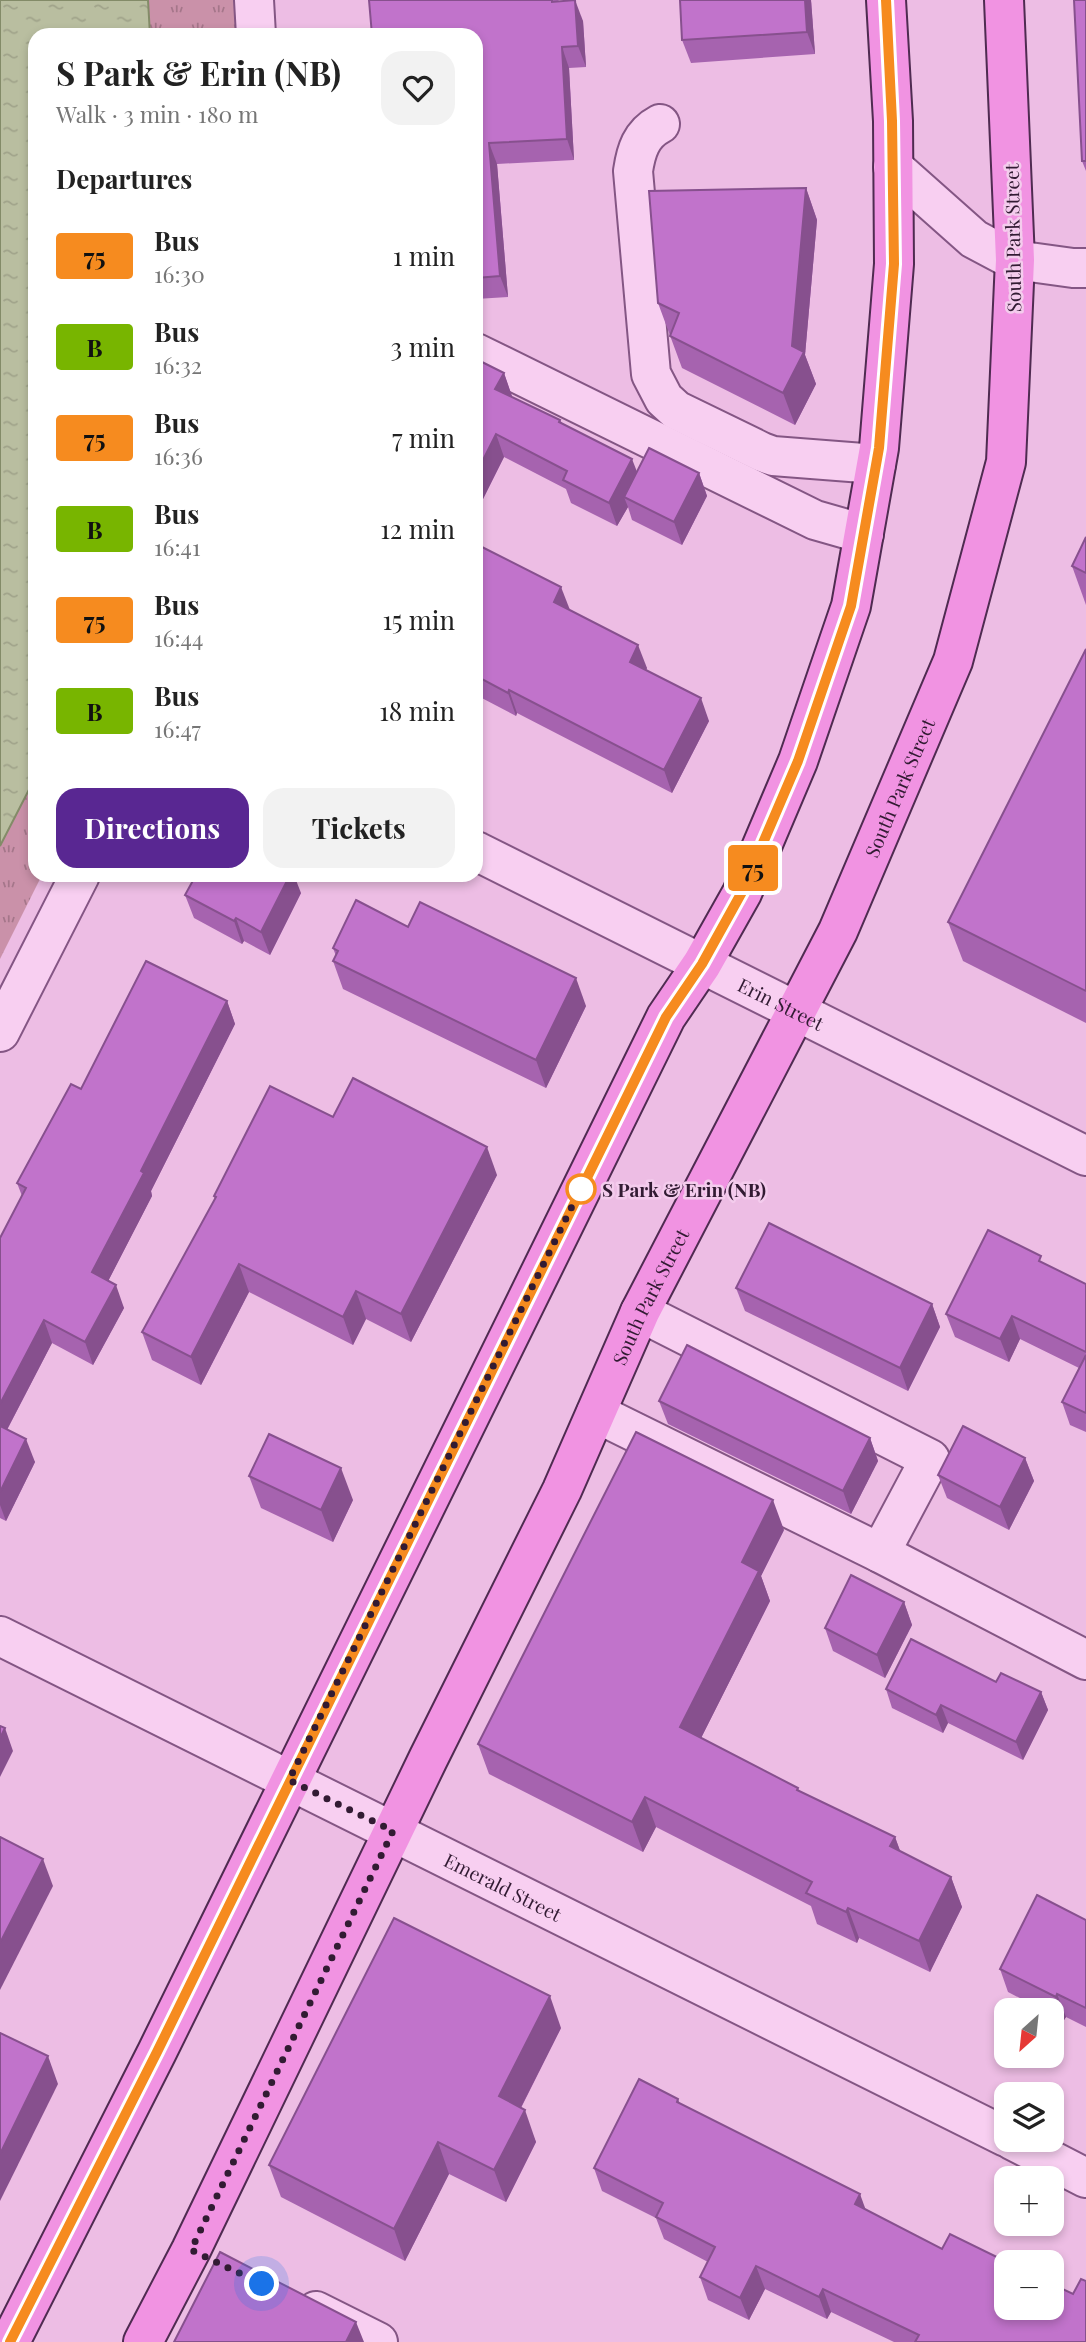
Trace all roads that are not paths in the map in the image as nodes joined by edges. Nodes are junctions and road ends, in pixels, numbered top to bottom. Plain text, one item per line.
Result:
1 (254, 0) edge
2 (886, 0) edge
3 (1004, 0) edge
4 (256, 28) edge
5 (660, 124) dead end
6 (894, 167) junction
7 (1015, 260) junction
8 (1086, 268) edge
9 (483, 356) edge
10 (876, 464) junction
11 (864, 534) junction
12 (483, 855) edge
13 (76, 882) edge
14 (702, 964) junction
15 (797, 1011) junction
16 (0, 1032) edge
17 (1086, 1156) edge
18 (640, 1312) junction
19 (596, 1413) junction
20 (880, 1553) junction
21 (0, 1636) edge
22 (1086, 1660) edge
23 (289, 1780) junction
24 (393, 1831) junction
25 (994, 2131) edge
26 (1035, 2152) edge
27 (1086, 2178) edge
28 (191, 2250) junction
29 (227, 2267) edge
30 (285, 2296) edge
31 (10, 2342) edge
32 (143, 2342) edge
33 (378, 2342) edge

1 - 4 street
2 - 6 main road
3 - 7 main road, South Park Street
5 - 10 street
6 - 7 street
6 - 10 main road
7 - 8 street
7 - 15 main road, South Park Street
9 - 11 street
10 - 11 main road
11 - 14 main road
12 - 14 street, Erin Street
13 - 16 street
14 - 15 street, Erin Street
14 - 23 main road
15 - 17 street, Erin Street
15 - 18 main road, South Park Street
18 - 19 main road, South Park Street
18 - 20 street
19 - 20 street
19 - 24 main road, South Park Street
20 - 22 street
21 - 23 street, Emerald Street
23 - 24 street, Emerald Street
23 - 31 main road
24 - 25 street, Emerald Street
24 - 28 main road, South Park Street
26 - 27 street
28 - 29 street
28 - 32 main road, South Park Street
30 - 33 street

